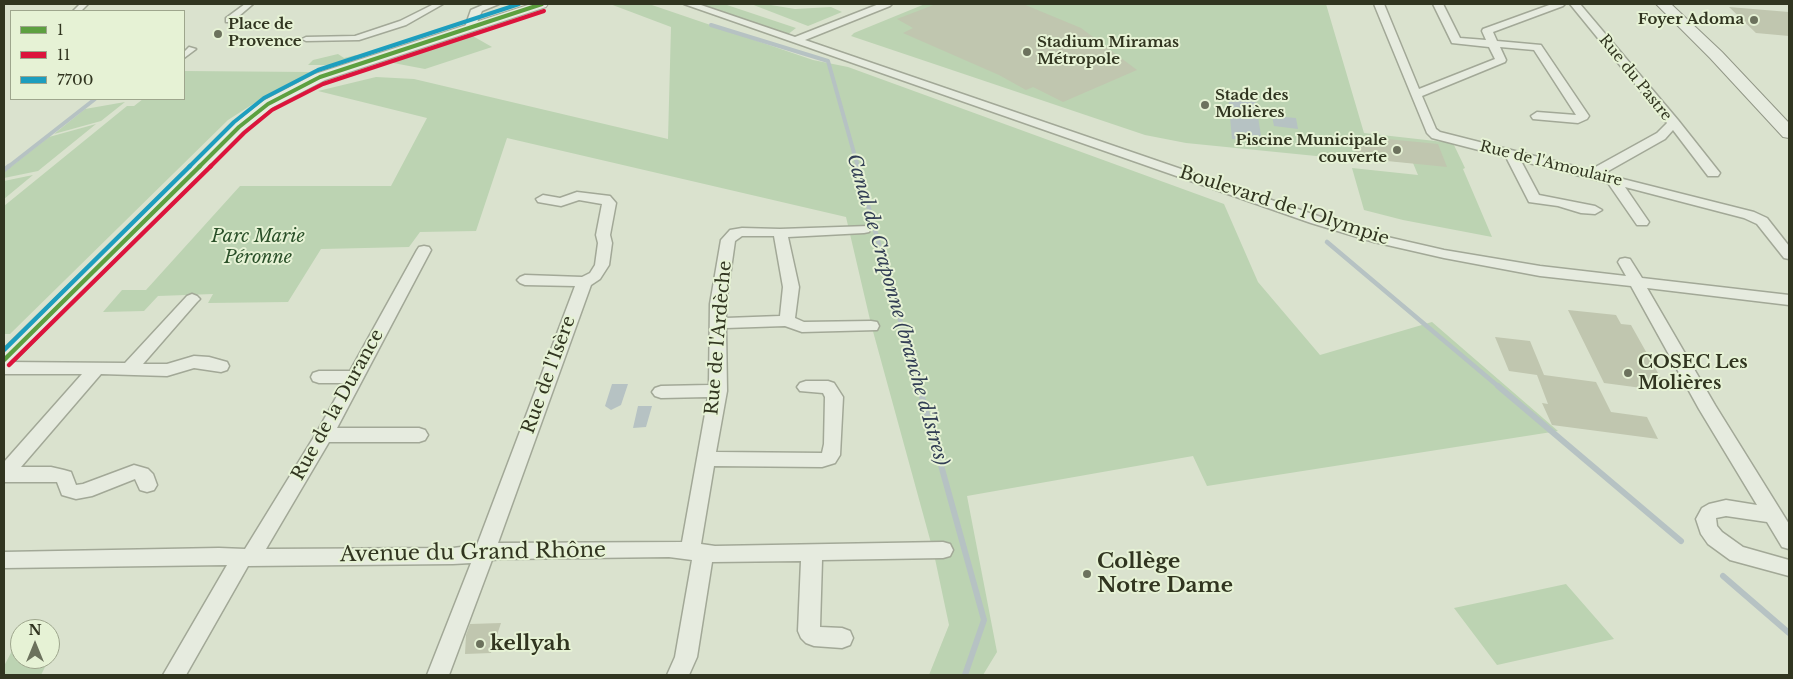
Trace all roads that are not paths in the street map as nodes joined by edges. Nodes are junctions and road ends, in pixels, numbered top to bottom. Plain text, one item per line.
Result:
1 (249, 4) edge
2 (439, 4) edge
3 (494, 4) edge
4 (542, 4) edge
5 (690, 4) edge
6 (887, 4) edge
7 (1379, 4) edge
8 (1438, 4) edge
9 (1560, 4) edge
10 (1575, 4) edge
11 (1663, 4) edge
12 (1676, 4) edge
13 (228, 20) dead end
14 (470, 27) junction
15 (306, 38) dead end
16 (796, 40) junction
17 (1492, 44) junction
18 (192, 49) dead end
19 (185, 55) edge
20 (1416, 94) junction
21 (1538, 116) dead end
22 (1789, 118) edge
23 (1674, 123) junction
24 (1789, 133) edge
25 (1511, 154) junction
26 (1713, 173) dead end
27 (1591, 174) junction
28 (1613, 180) junction
29 (574, 182) dead end
30 (577, 196) junction
31 (543, 199) dead end
32 (1595, 210) dead end
33 (1642, 222) dead end
34 (864, 229) dead end
35 (780, 233) junction
36 (424, 250) dead end
37 (1789, 255) edge
38 (1625, 262) dead end
39 (525, 280) dead end
40 (584, 282) junction
41 (1637, 283) junction
42 (192, 299) dead end
43 (1789, 300) edge
44 (787, 321) junction
45 (719, 324) junction
46 (871, 326) dead end
47 (4, 360) edge
48 (220, 366) dead end
49 (4, 368) edge
50 (97, 368) junction
51 (130, 368) junction
52 (319, 377) dead end
53 (354, 377) junction
54 (806, 387) dead end
55 (718, 391) junction
56 (661, 392) dead end
57 (324, 435) junction
58 (419, 435) dead end
59 (705, 459) junction
60 (4, 474) edge
61 (147, 485) dead end
62 (1773, 516) junction
63 (1789, 541) edge
64 (942, 550) dead end
65 (485, 552) junction
66 (696, 552) junction
67 (812, 552) junction
68 (246, 558) junction
69 (4, 560) edge
70 (1789, 568) edge
71 (842, 638) dead end
72 (174, 675) edge
73 (438, 675) edge
74 (678, 675) edge

1 - 13 street
2 - 15 street
3 - 14 street
4 - 14 street
5 - 16 street, Boulevard de l'Olympie
6 - 16 street
7 - 20 street, Rue de l'Amoulaire
8 - 17 street
9 - 17 street
10 - 23 street, Rue du Pastre
11 - 24 main road
12 - 22 main road
14 - 47 street
16 - 41 street, Boulevard de l'Olympie
17 - 20 street
17 - 21 street
18 - 19 street
20 - 25 street, Rue de l'Amoulaire
23 - 26 street
23 - 27 street, Rue du Pastre
25 - 27 street, Rue de l'Amoulaire
25 - 32 street
27 - 28 street, Rue de l'Amoulaire
28 - 33 street
28 - 37 street, Rue de l'Amoulaire
29 - 30 street
30 - 31 street
30 - 40 street, Rue de l'Isère
34 - 35 street
35 - 44 street
35 - 45 street, Rue de l'Ardèche
36 - 53 street, Rue de la Durance
38 - 41 street
39 - 40 street
40 - 65 street, Rue de l'Isère
41 - 43 street, Boulevard de l'Olympie
41 - 62 street
42 - 51 street
44 - 45 street
44 - 46 street
45 - 55 street, Rue de l'Ardèche
48 - 51 street
49 - 50 street
50 - 51 street
50 - 60 street
52 - 53 street
53 - 57 street, Rue de la Durance
54 - 59 street
55 - 56 street
55 - 59 street, Rue de l'Ardèche
57 - 58 street
57 - 68 street, Rue de la Durance
59 - 66 street, Rue de l'Ardèche
60 - 61 street
62 - 63 street
62 - 70 street
64 - 67 street, Avenue du Grand Rhône
65 - 66 street, Avenue du Grand Rhône
65 - 68 street, Avenue du Grand Rhône
65 - 73 street, Rue de l'Isère
66 - 67 street, Avenue du Grand Rhône
66 - 74 street, Rue de l'Ardèche
67 - 71 street
68 - 69 street, Avenue du Grand Rhône
68 - 72 street, Rue de la Durance

